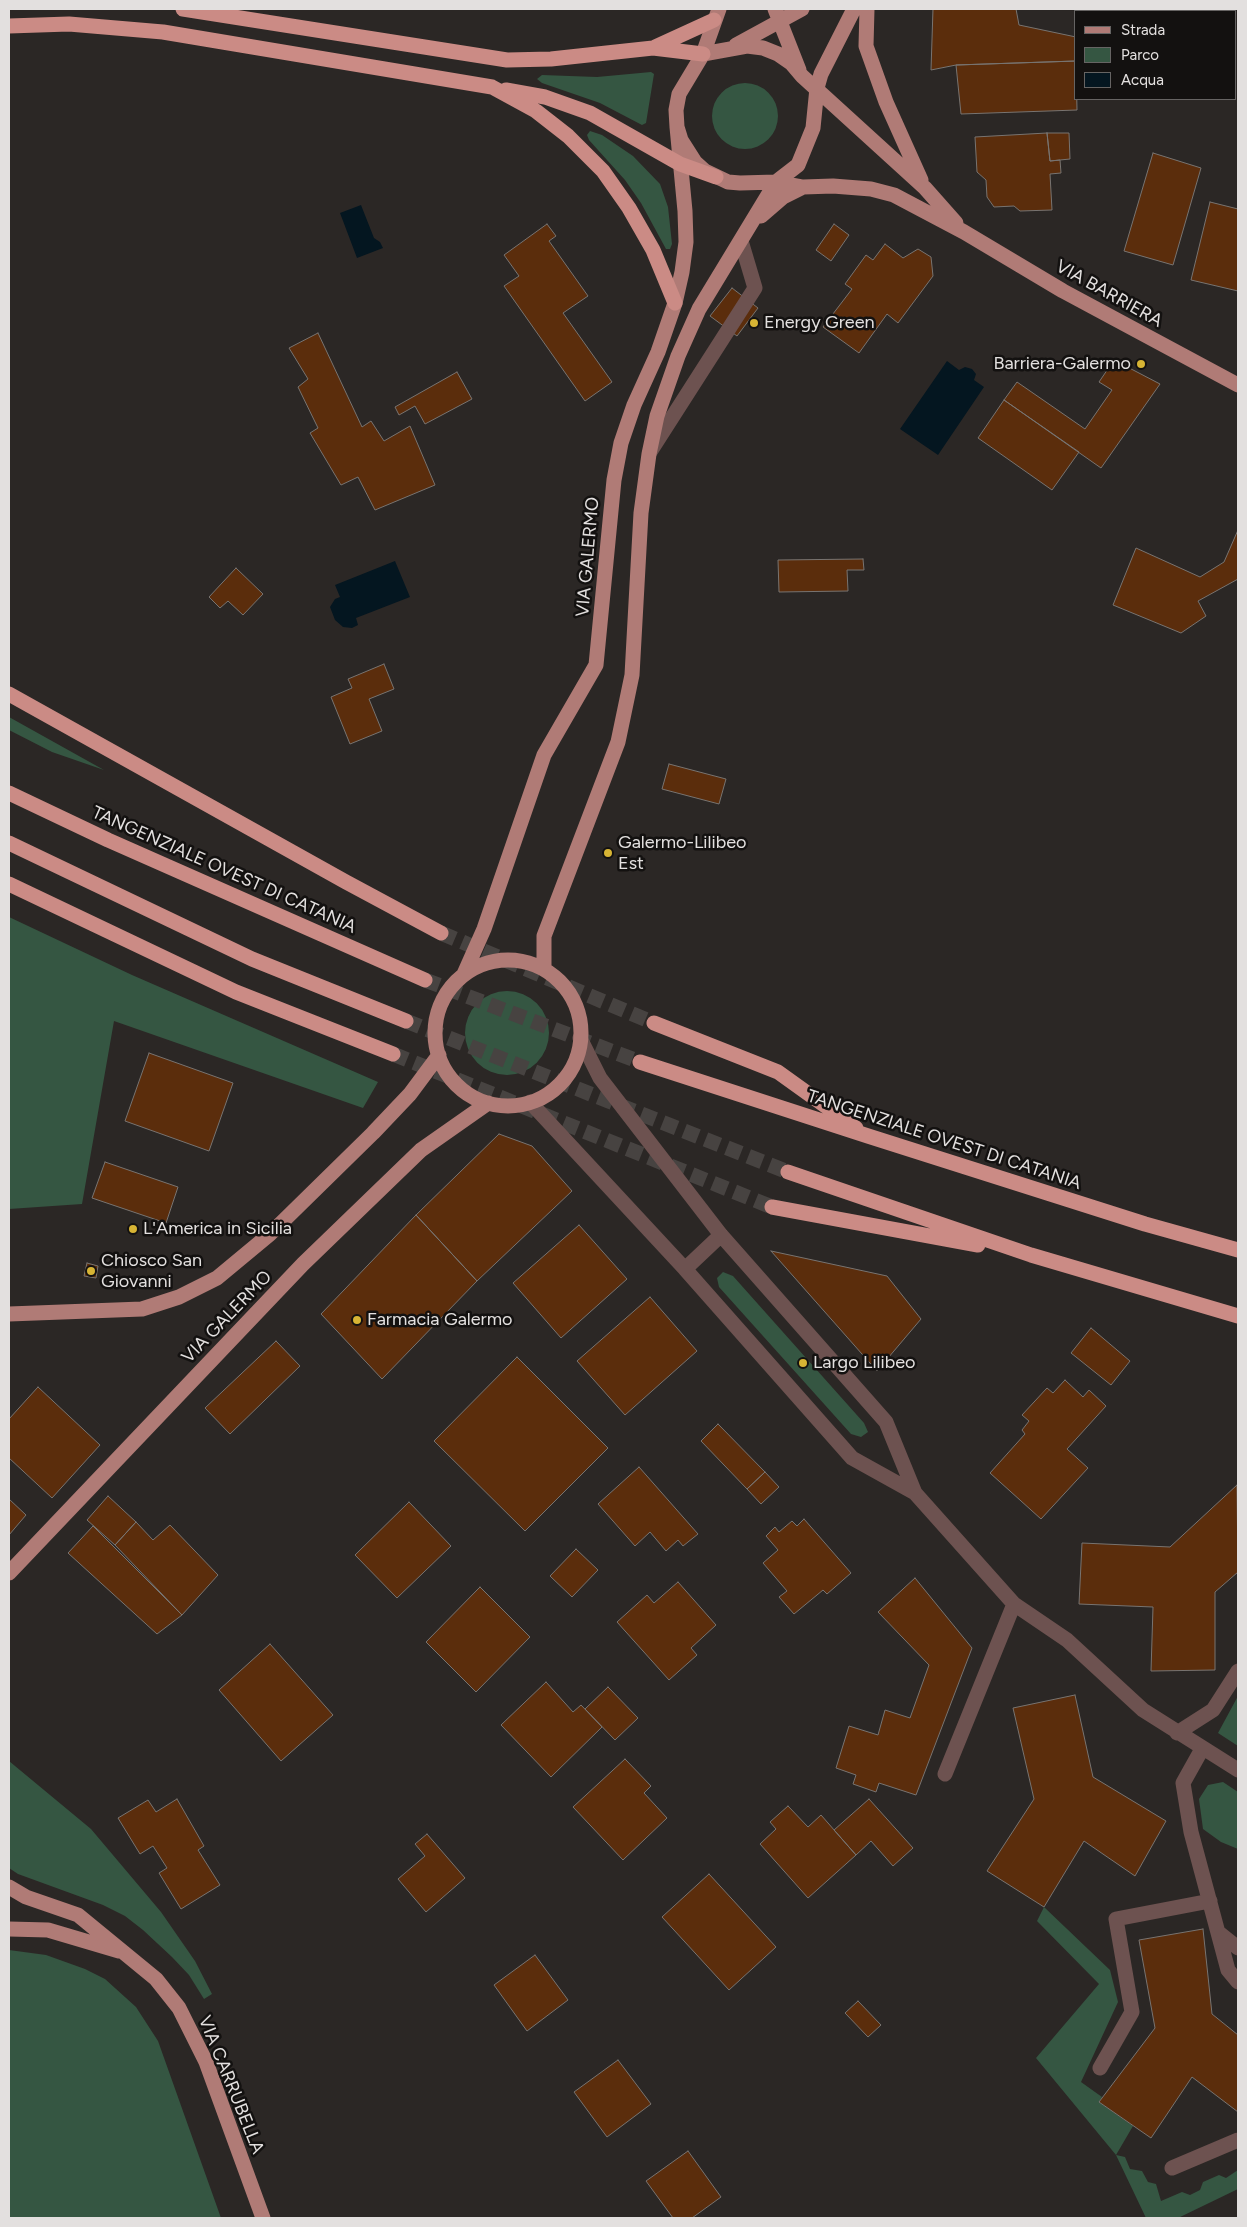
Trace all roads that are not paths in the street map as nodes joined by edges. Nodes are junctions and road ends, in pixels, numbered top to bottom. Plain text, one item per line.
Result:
1 (183, 9) edge
2 (802, 9) edge
3 (854, 9) edge
4 (867, 9) edge
5 (716, 14) edge
6 (778, 15) edge
7 (9, 26) edge
8 (732, 47) junction
9 (653, 48) junction
10 (703, 54) junction
11 (802, 76) junction
12 (492, 87) junction
13 (817, 88) junction
14 (813, 112) junction
15 (677, 127) junction
16 (680, 164) junction
17 (716, 177) junction
18 (776, 182) junction
19 (803, 187) junction
20 (925, 188) junction
21 (754, 222) junction
22 (964, 232) junction
23 (741, 241) junction
24 (675, 303) junction
25 (1238, 385) edge
26 (649, 454) junction
27 (9, 694) edge
28 (9, 793) edge
29 (9, 843) edge
30 (9, 884) edge
31 (441, 933) tunnel mouth
32 (544, 969) junction
33 (464, 974) junction
34 (425, 980) tunnel mouth
35 (406, 1021) tunnel mouth
36 (654, 1023) tunnel mouth
37 (580, 1038) junction
38 (393, 1054) tunnel mouth
39 (439, 1056) junction
40 (640, 1062) tunnel mouth
41 (530, 1102) junction
42 (488, 1103) junction
43 (868, 1136) junction
44 (788, 1172) tunnel mouth
45 (772, 1207) tunnel mouth
46 (721, 1235) junction
47 (1238, 1250) edge
48 (1031, 1255) junction
49 (685, 1269) junction
50 (9, 1314) edge
51 (1238, 1316) edge
52 (915, 1493) junction
53 (9, 1573) edge
54 (1014, 1604) junction
55 (1238, 1671) edge
56 (1177, 1733) junction
57 (1202, 1749) junction
58 (1238, 1770) edge
59 (945, 1774) dead end
60 (9, 1887) edge
61 (1210, 1901) junction
62 (9, 1929) edge
63 (1218, 1932) junction
64 (1238, 1948) edge
65 (127, 1954) junction
66 (1238, 1982) edge
67 (1100, 2068) dead end
68 (1238, 2140) edge
69 (1172, 2168) dead end
70 (263, 2218) edge

1 - 9 highway
2 - 6 main road
3 - 13 main road
4 - 20 main road
5 - 9 highway
5 - 10 main road
6 - 8 main road
6 - 11 main road
7 - 12 highway
8 - 10 main road
8 - 11 main road
9 - 10 highway
10 - 15 main road
11 - 13 main road
11 - 14 main road
12 - 16 highway
12 - 24 highway
13 - 14 main road
13 - 20 main road
14 - 18 main road
15 - 16 main road, VIA GALERMO
15 - 17 main road
16 - 17 highway
16 - 24 main road, VIA GALERMO
17 - 18 main road
18 - 19 main road
18 - 21 main road
19 - 21 main road
19 - 22 main road, VIA BARRIERA
20 - 22 main road
21 - 23 main road
22 - 25 main road, VIA BARRIERA
23 - 26 main road
23 - 26 street
24 - 33 main road, VIA GALERMO
26 - 32 main road
27 - 31 highway
28 - 34 highway, TANGENZIALE OVEST DI CATANIA
29 - 35 highway
30 - 38 highway
32 - 33 main road
32 - 37 main road
33 - 39 main road
36 - 43 highway
37 - 41 main road
37 - 46 street
39 - 42 main road
39 - 50 main road, VIA GALERMO
40 - 43 highway, TANGENZIALE OVEST DI CATANIA
41 - 42 main road
41 - 49 street
42 - 53 main road, VIA GALERMO
43 - 47 highway, TANGENZIALE OVEST DI CATANIA
44 - 48 highway
45 - 48 highway
46 - 49 street
46 - 52 street
48 - 51 highway
49 - 52 street
52 - 54 street
54 - 56 street
54 - 59 street
55 - 56 street
56 - 57 street
57 - 58 street
57 - 61 street
60 - 65 main road, VIA CARRUBELLA
61 - 63 street
61 - 67 street
62 - 65 main road
63 - 64 street
63 - 66 street
65 - 70 main road, VIA CARRUBELLA
68 - 69 street

